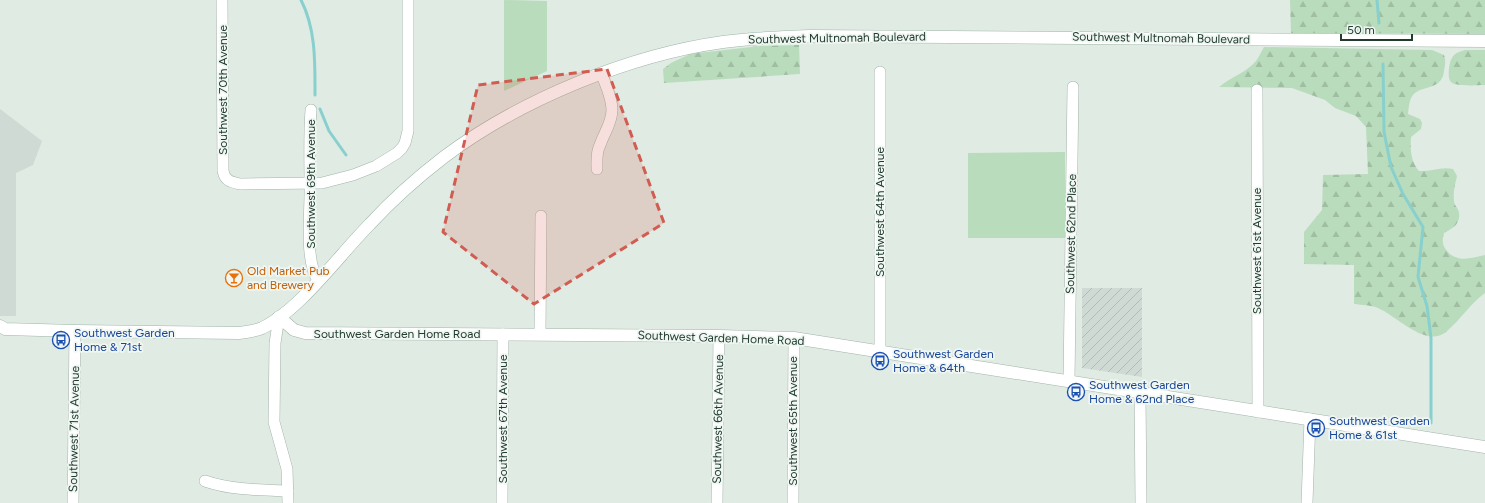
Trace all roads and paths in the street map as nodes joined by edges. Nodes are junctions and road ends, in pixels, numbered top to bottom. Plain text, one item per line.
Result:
1 (222, 0) edge
2 (408, 0) edge
3 (1485, 41) edge
4 (880, 72) dead end
5 (602, 74) junction
6 (1073, 87) dead end
7 (1256, 90) dead end
8 (311, 110) dead end
9 (597, 169) dead end
10 (310, 183) junction
11 (541, 216) dead end
12 (318, 280) junction
13 (279, 317) junction
14 (2, 329) edge
15 (75, 331) junction
16 (503, 334) junction
17 (540, 334) junction
18 (719, 336) junction
19 (794, 338) junction
20 (880, 352) junction
21 (1069, 381) junction
22 (1140, 392) junction
23 (1258, 412) junction
24 (1310, 419) junction
25 (1485, 447) edge
26 (205, 481) dead end
27 (288, 491) junction
28 (73, 503) edge
29 (288, 503) edge
30 (502, 503) edge
31 (718, 503) edge
32 (793, 503) edge
33 (1141, 503) edge
34 (1307, 503) edge

1 - 10 street, Southwest 70th Avenue
2 - 10 street
3 - 5 main road, Southwest Multnomah Boulevard
4 - 20 street, Southwest 64th Avenue
5 - 9 street
5 - 12 main road, Southwest Multnomah Boulevard
6 - 21 street, Southwest 62nd Place
7 - 23 street, Southwest 61st Avenue
8 - 10 street, Southwest 69th Avenue
10 - 12 street, Southwest 69th Avenue
11 - 17 street
12 - 13 main road, Southwest Multnomah Boulevard
13 - 15 main road
13 - 16 main road, Southwest Garden Home Road
13 - 27 street
14 - 15 main road
15 - 28 street, Southwest 71st Avenue
16 - 17 main road, Southwest Garden Home Road
16 - 30 street, Southwest 67th Avenue
17 - 18 main road, Southwest Garden Home Road
18 - 19 main road, Southwest Garden Home Road
18 - 31 street, Southwest 66th Avenue
19 - 20 main road, Southwest Garden Home Road
19 - 32 street, Southwest 65th Avenue
20 - 21 main road, Southwest Garden Home Road
21 - 22 main road, Southwest Garden Home Road
22 - 23 main road, Southwest Garden Home Road
22 - 33 street
23 - 24 main road, Southwest Garden Home Road
24 - 25 main road, Southwest Garden Home Road
24 - 34 street
26 - 27 street
27 - 29 street

